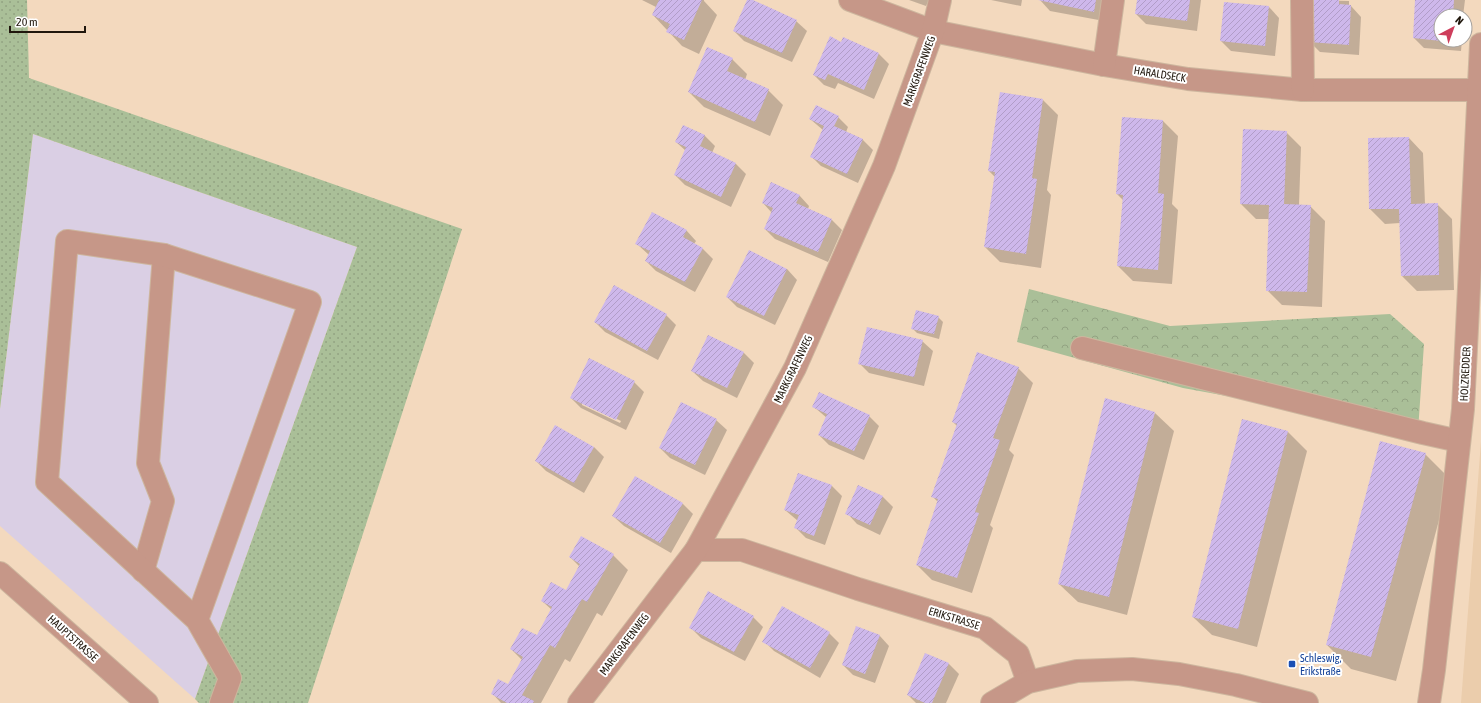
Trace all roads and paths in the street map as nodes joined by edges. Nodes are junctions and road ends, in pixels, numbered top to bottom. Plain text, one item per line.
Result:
1 (850, 0) edge
2 (940, 0) edge
3 (1113, 0) edge
4 (1302, 0) edge
5 (933, 31) junction
6 (1481, 44) edge
7 (1104, 65) junction
8 (1303, 90) junction
9 (1478, 90) junction
10 (164, 255) junction
11 (1082, 348) dead end
12 (1459, 441) junction
13 (696, 550) junction
14 (143, 571) junction
15 (0, 573) edge
16 (198, 620) junction
17 (1028, 682) junction
18 (147, 703) edge
19 (221, 703) edge
20 (579, 703) edge
21 (992, 703) edge
22 (1307, 703) edge
23 (1429, 703) edge

1 - 5 street, HARALDSECK
2 - 5 street, MARKGRAFENWEG
3 - 7 street
4 - 8 street
5 - 7 street, HARALDSECK
5 - 13 street, MARKGRAFENWEG
6 - 9 street, HOLZREDDER
7 - 8 street, HARALDSECK
8 - 9 street, HARALDSECK
9 - 12 street, HOLZREDDER
10 - 14 street
10 - 14 street
10 - 16 street
11 - 12 street
12 - 23 street, HOLZREDDER
13 - 17 street, ERIKSTRASSE
13 - 20 street, MARKGRAFENWEG
14 - 16 street
15 - 18 street, HAUPTSTRASSE
16 - 19 street
17 - 21 street
17 - 22 street

